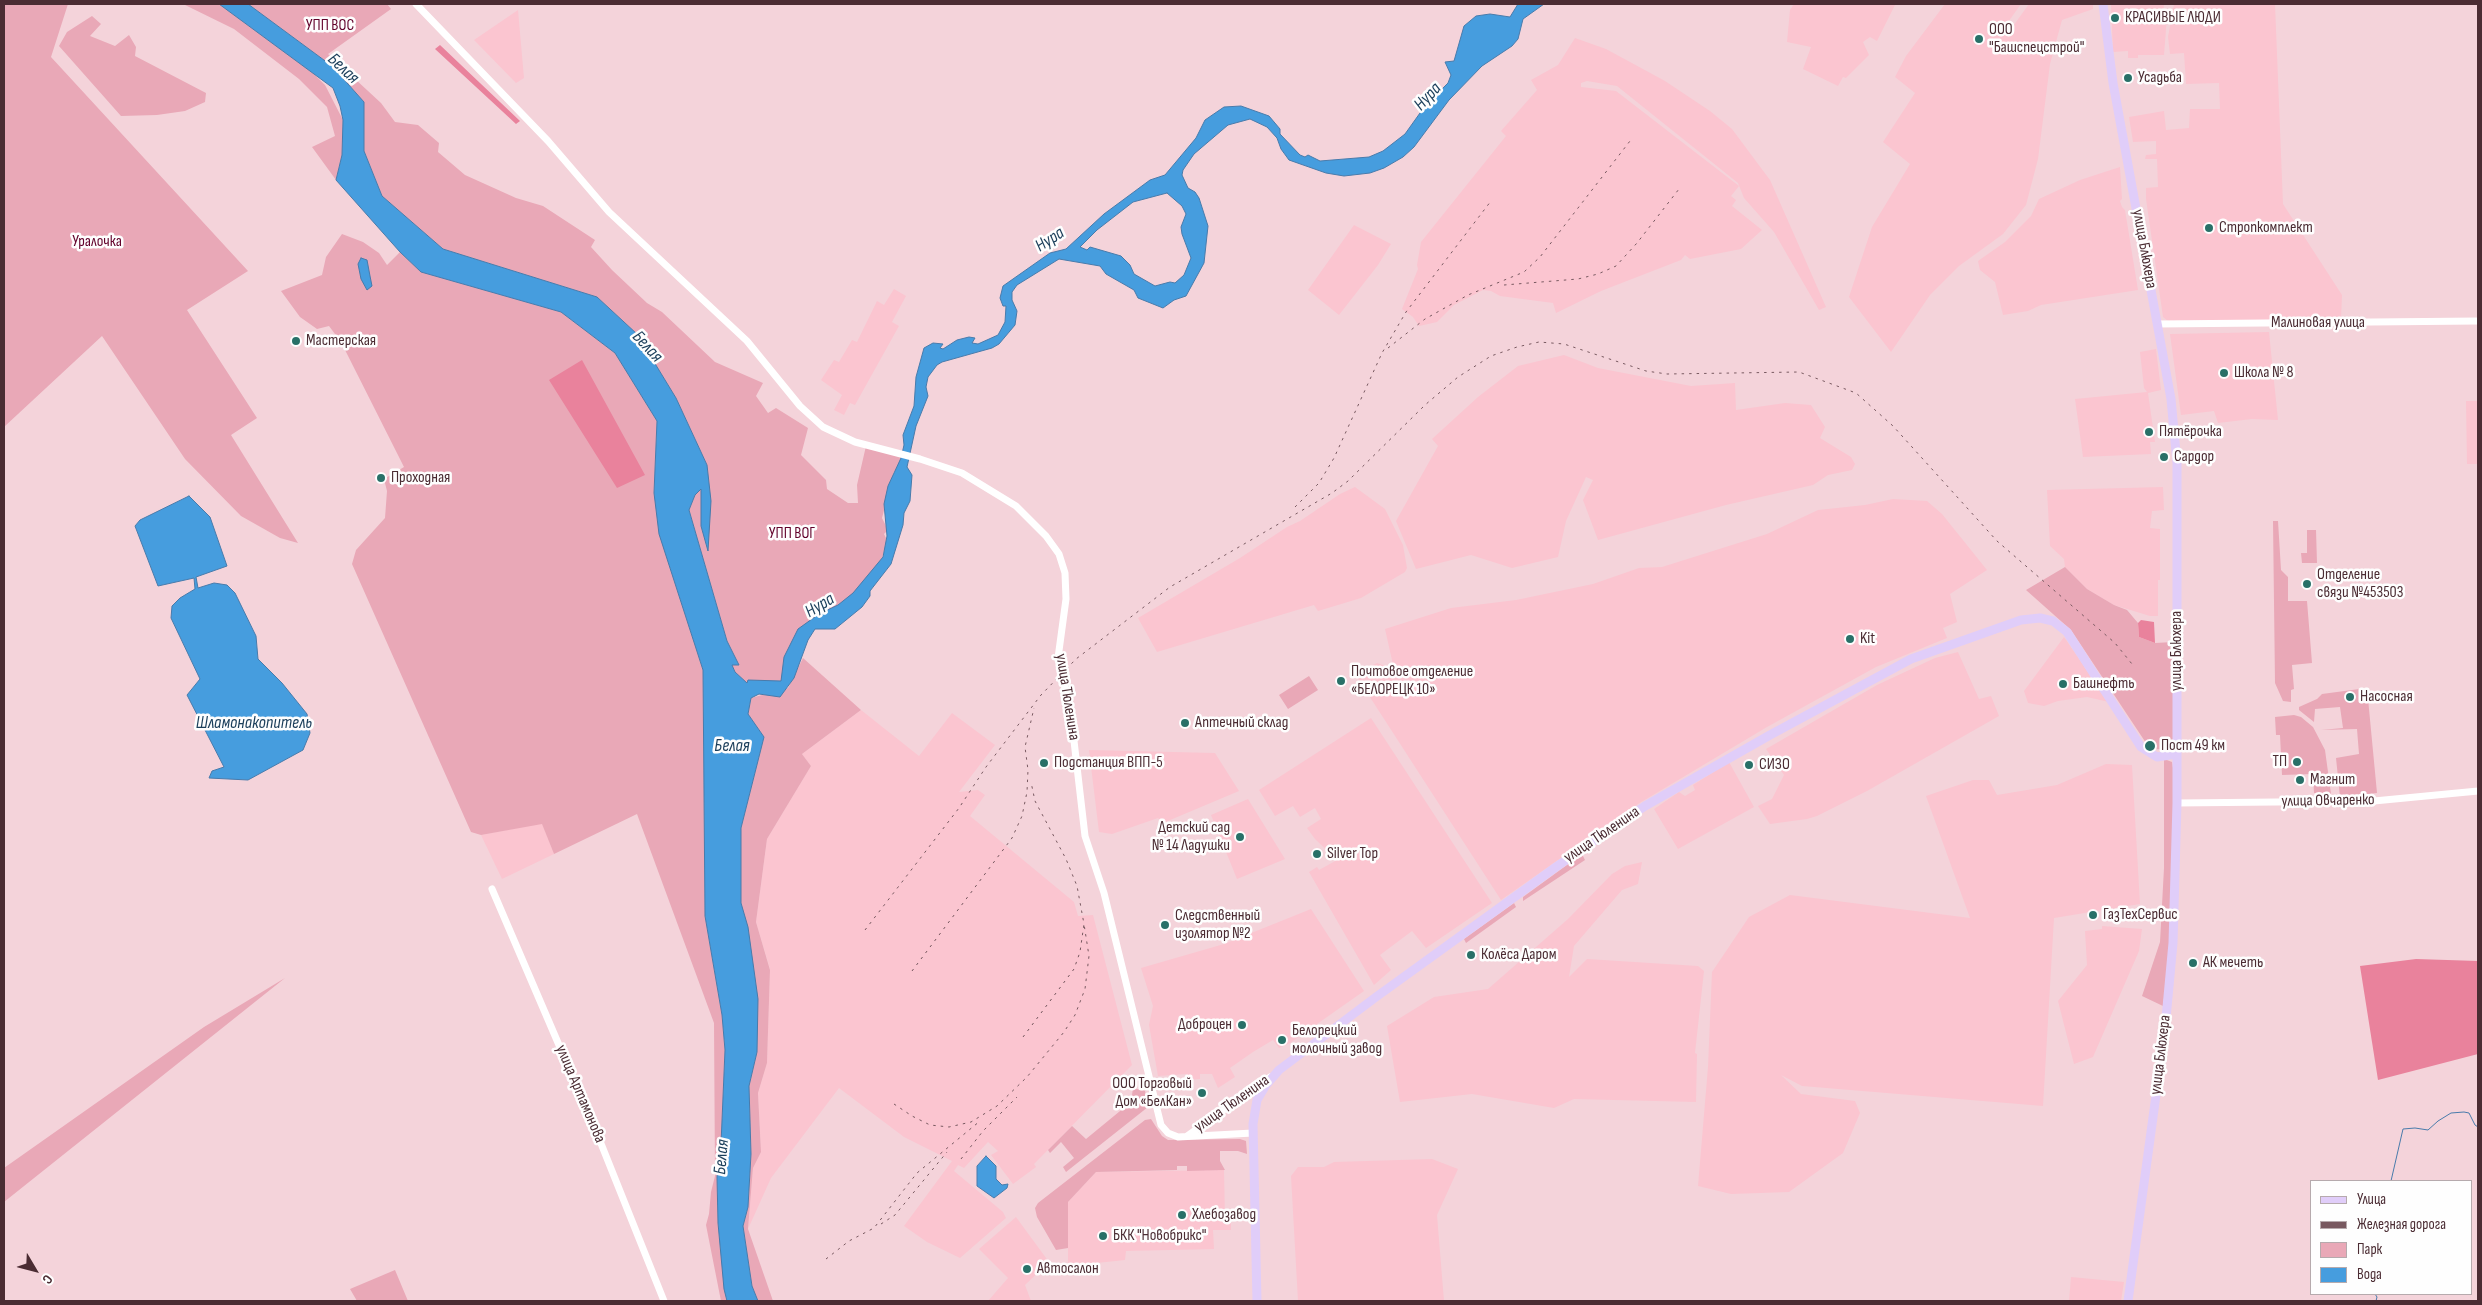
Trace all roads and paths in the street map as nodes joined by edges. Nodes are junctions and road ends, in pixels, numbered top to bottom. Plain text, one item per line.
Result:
1 (416, 4) edge
2 (2103, 4) edge
3 (2478, 321) edge
4 (2158, 324) junction
5 (2176, 754) junction
6 (2478, 790) edge
7 (2177, 803) junction
8 (492, 889) dead end
9 (1280, 1070) junction
10 (1239, 1098) junction
11 (1257, 1100) junction
12 (1253, 1133) junction
13 (1184, 1137) junction
14 (664, 1301) edge
15 (1257, 1301) edge
16 (2128, 1301) edge

1 - 13 street, улица Тюленина
2 - 4 main road, улица Блюхера
3 - 4 street, Малиновая улица
4 - 5 main road, улица Блюхера
5 - 7 main road, улица Блюхера
5 - 9 main road, улица Тюленина
6 - 7 street, улица Овчаренко
7 - 16 main road, улица Блюхера
8 - 14 street, улица Артамонова
9 - 10 street, улица Тюленина
9 - 11 main road, улица Тюленина
10 - 11 street
10 - 13 street, улица Тюленина
11 - 12 main road, улица Тюленина
12 - 13 street, улица Тюленина
12 - 15 main road, улица Тюленина

